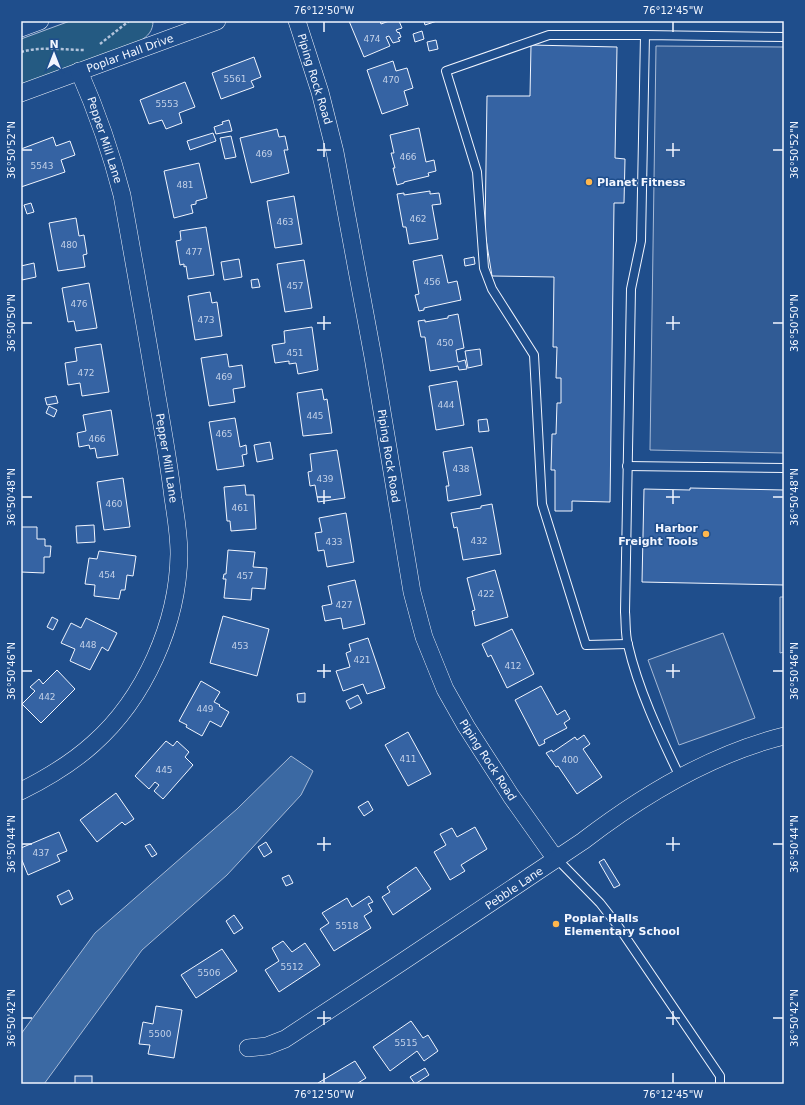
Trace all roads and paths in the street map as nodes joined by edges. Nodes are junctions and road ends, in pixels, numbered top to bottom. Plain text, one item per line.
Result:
1 (40, 21) edge
2 (129, 21) edge
3 (217, 21) edge
4 (297, 21) edge
5 (184, 27) edge
6 (21, 28) edge
7 (645, 35) junction
8 (784, 37) edge
9 (99, 45) dead end
10 (85, 50) dead end
11 (21, 52) edge
12 (79, 71) junction
13 (21, 93) edge
14 (627, 466) junction
15 (784, 468) edge
16 (628, 644) junction
17 (784, 736) edge
18 (680, 777) junction
19 (21, 791) edge
20 (557, 859) junction
21 (248, 1048) dead end
22 (720, 1084) edge

1 - 6 street
2 - 9 path
3 - 5 street, Poplar Hall Drive
4 - 20 street, Piping Rock Road
5 - 12 street, Poplar Hall Drive
7 - 8 lane
7 - 14 lane
7 - 16 lane
10 - 11 path
12 - 13 street, Poplar Hall Drive
12 - 19 street, Pepper Mill Lane
14 - 15 lane
14 - 16 lane
16 - 18 lane
17 - 18 street, Pebble Lane
18 - 20 street, Pebble Lane
20 - 21 street, Pebble Lane
20 - 22 lane

